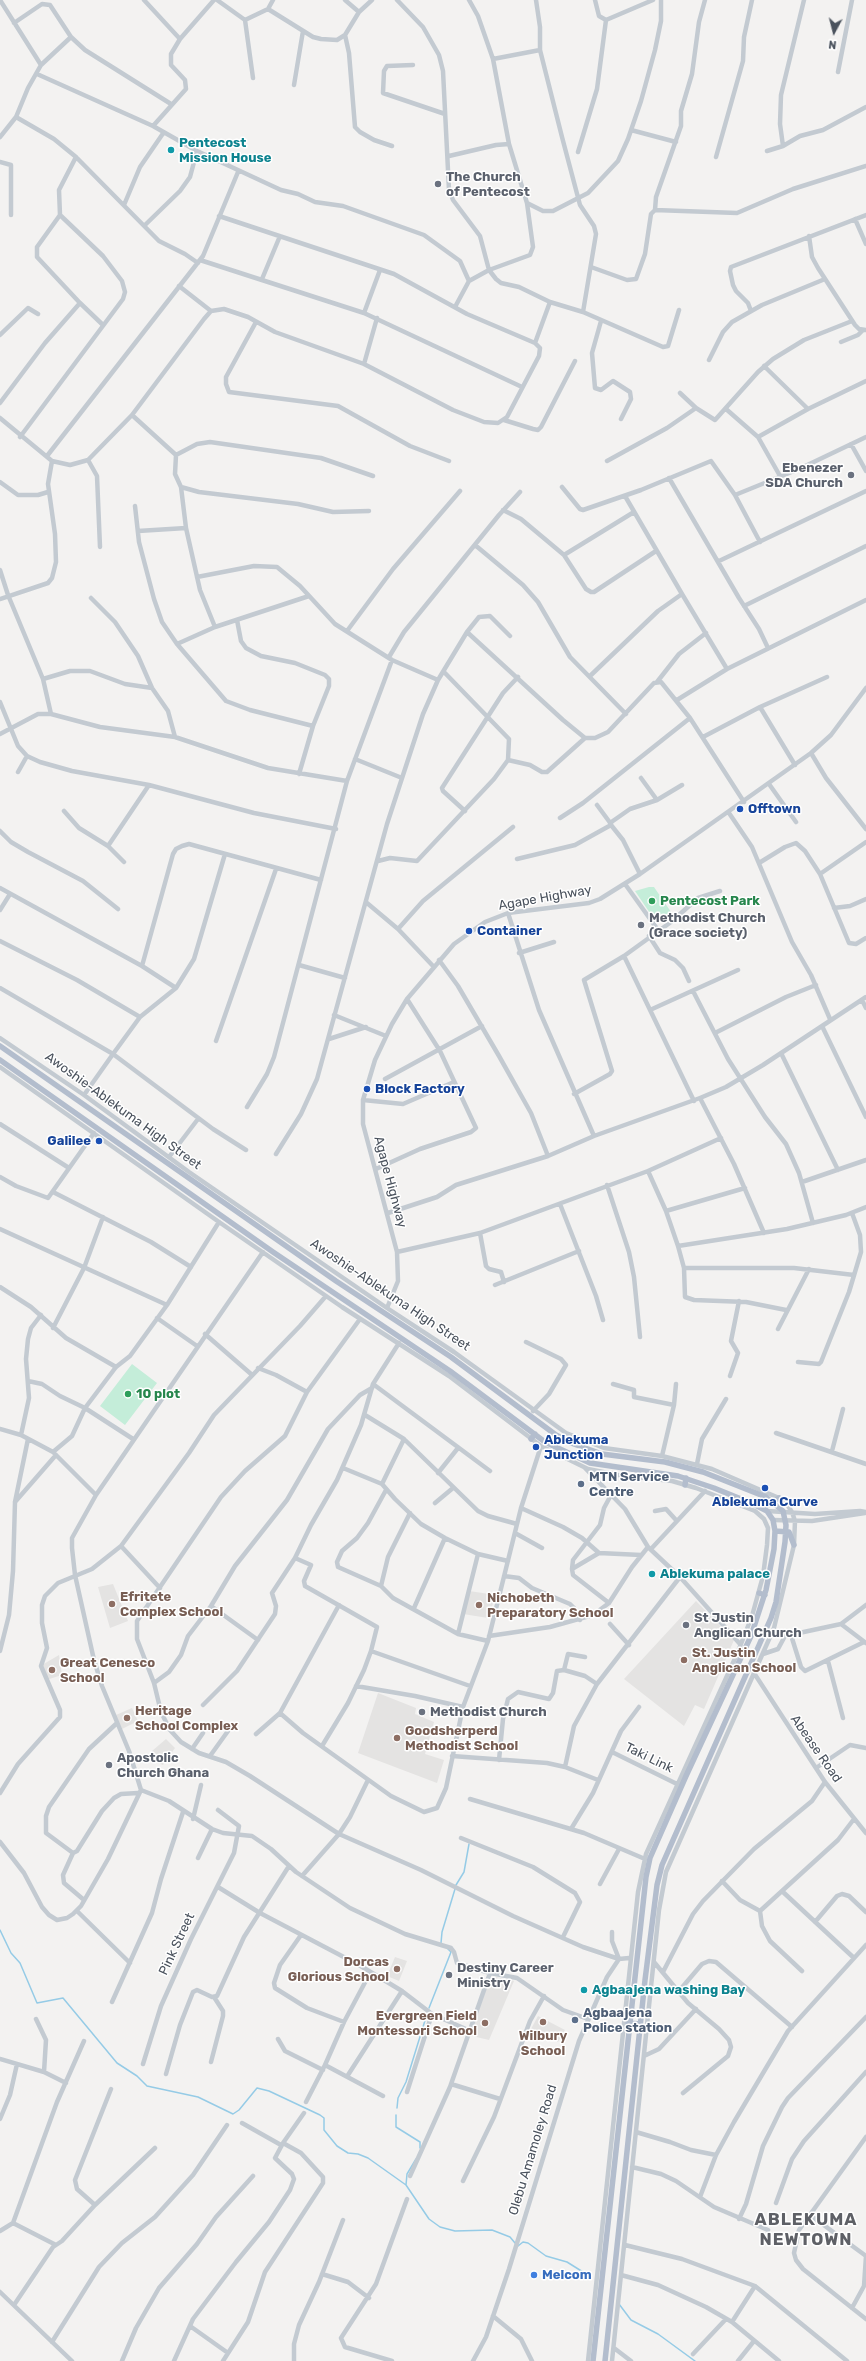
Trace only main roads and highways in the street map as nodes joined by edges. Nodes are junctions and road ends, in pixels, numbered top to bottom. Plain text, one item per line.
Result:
1 (0, 1046) edge
2 (0, 1060) edge
3 (138, 1143) junction
4 (129, 1151) junction
5 (625, 1451) road end
6 (624, 1458) junction
7 (777, 1500) junction
8 (751, 1503) junction
9 (775, 1531) junction
10 (786, 1531) junction
11 (794, 1545) road end
12 (771, 1618) junction
13 (777, 1620) road end
14 (645, 1980) junction
15 (652, 1981) road end
16 (628, 2023) junction
17 (640, 2024) junction
18 (615, 2154) junction
19 (627, 2155) junction
20 (593, 2361) edge
21 (605, 2361) edge

1 - 3 main road, Awoshie-Ablekuma High Street
2 - 4 main road
3 - 4 main road
3 - 6 main road, Awoshie-Ablekuma High Street
4 - 8 main road
5 - 6 main road
6 - 7 main road, Awoshie-Ablekuma High Street
7 - 8 main road
7 - 10 main road, Awoshie-Ablekuma High Street
8 - 9 main road
9 - 10 main road
9 - 16 main road
10 - 11 main road
10 - 12 main road
12 - 13 main road
12 - 14 main road
14 - 15 main road
14 - 17 main road
16 - 17 main road
16 - 18 main road
17 - 19 main road
18 - 19 main road
18 - 20 main road
19 - 21 main road

